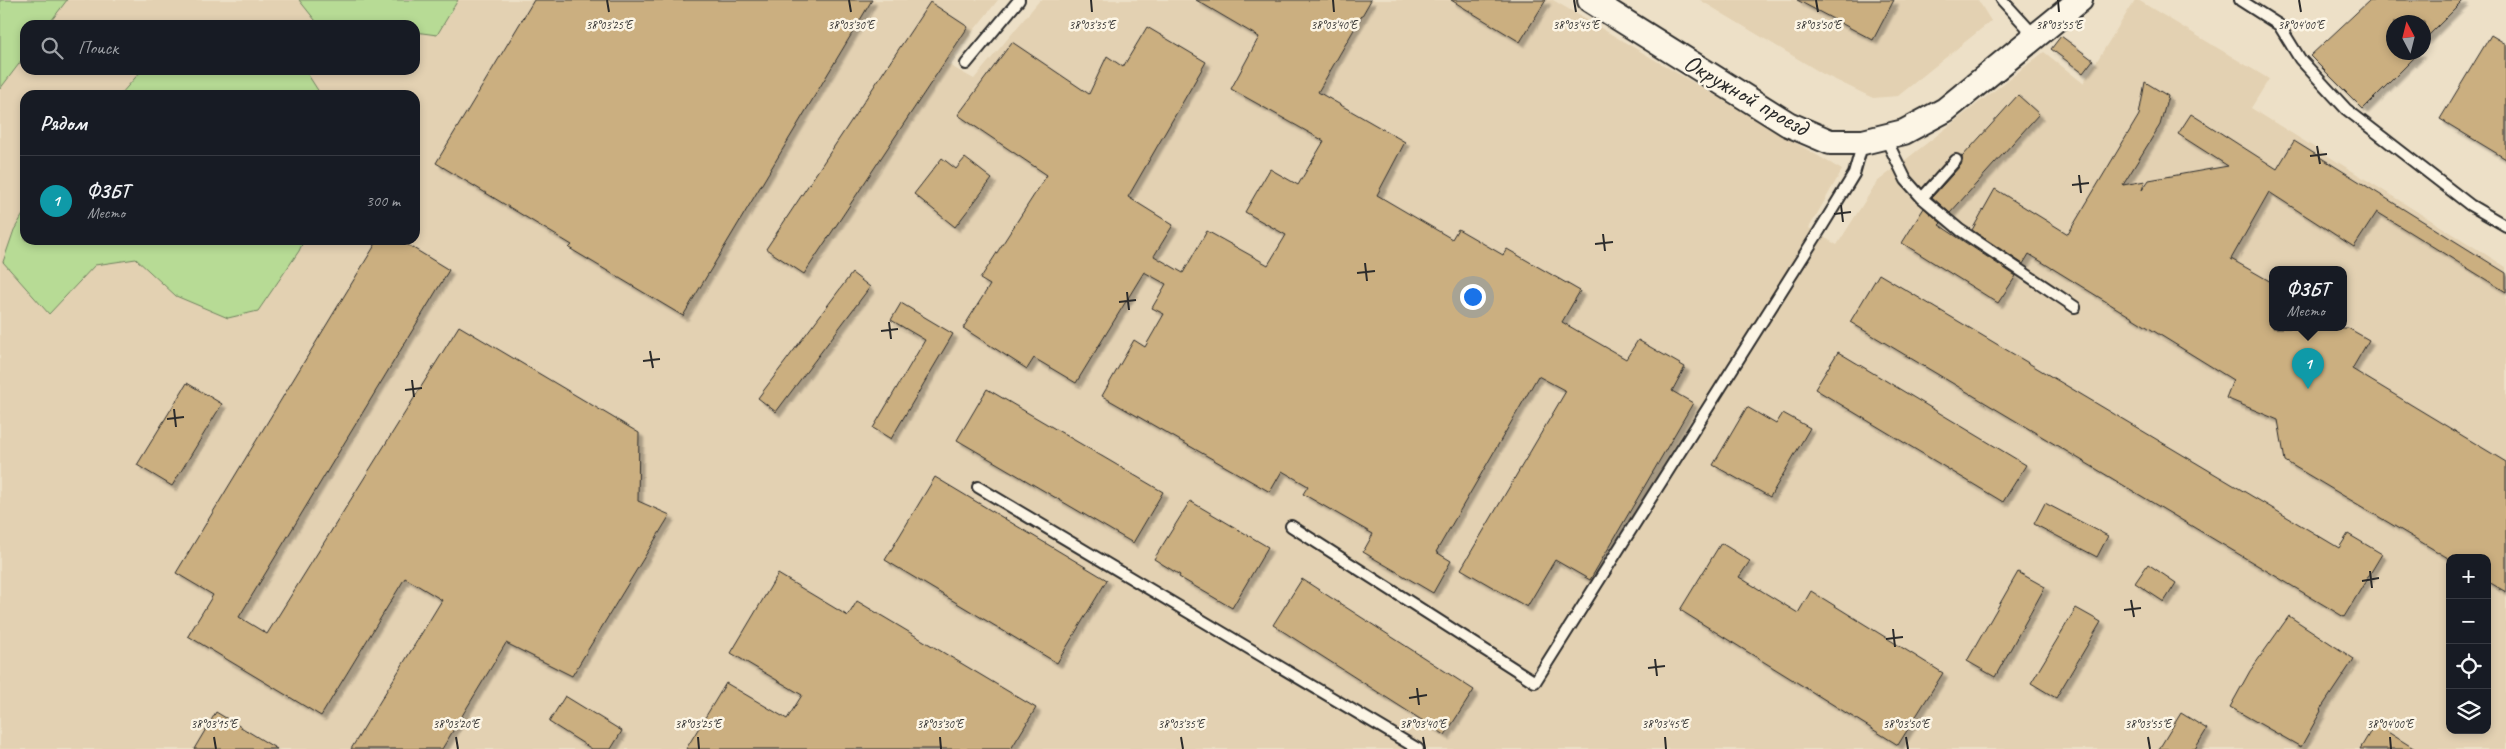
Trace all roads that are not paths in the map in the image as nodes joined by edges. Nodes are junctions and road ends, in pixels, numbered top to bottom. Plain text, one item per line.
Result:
1 (1019, 0) edge
2 (1590, 0) edge
3 (2002, 0) edge
4 (2080, 0) edge
5 (2240, 0) edge
6 (2035, 36) junction
7 (966, 64) dead end
8 (1874, 140) junction
9 (1956, 160) dead end
10 (1922, 198) junction
11 (2506, 226) edge
12 (2075, 307) dead end
13 (978, 486) dead end
14 (1292, 526) dead end
15 (1418, 749) edge

1 - 7 lane
2 - 8 street, Окружной проезд
3 - 6 lane
4 - 6 street, Окружной проезд
5 - 11 lane
6 - 8 street, Окружной проезд
8 - 10 lane
8 - 14 lane
9 - 10 lane
10 - 12 lane
13 - 15 lane

